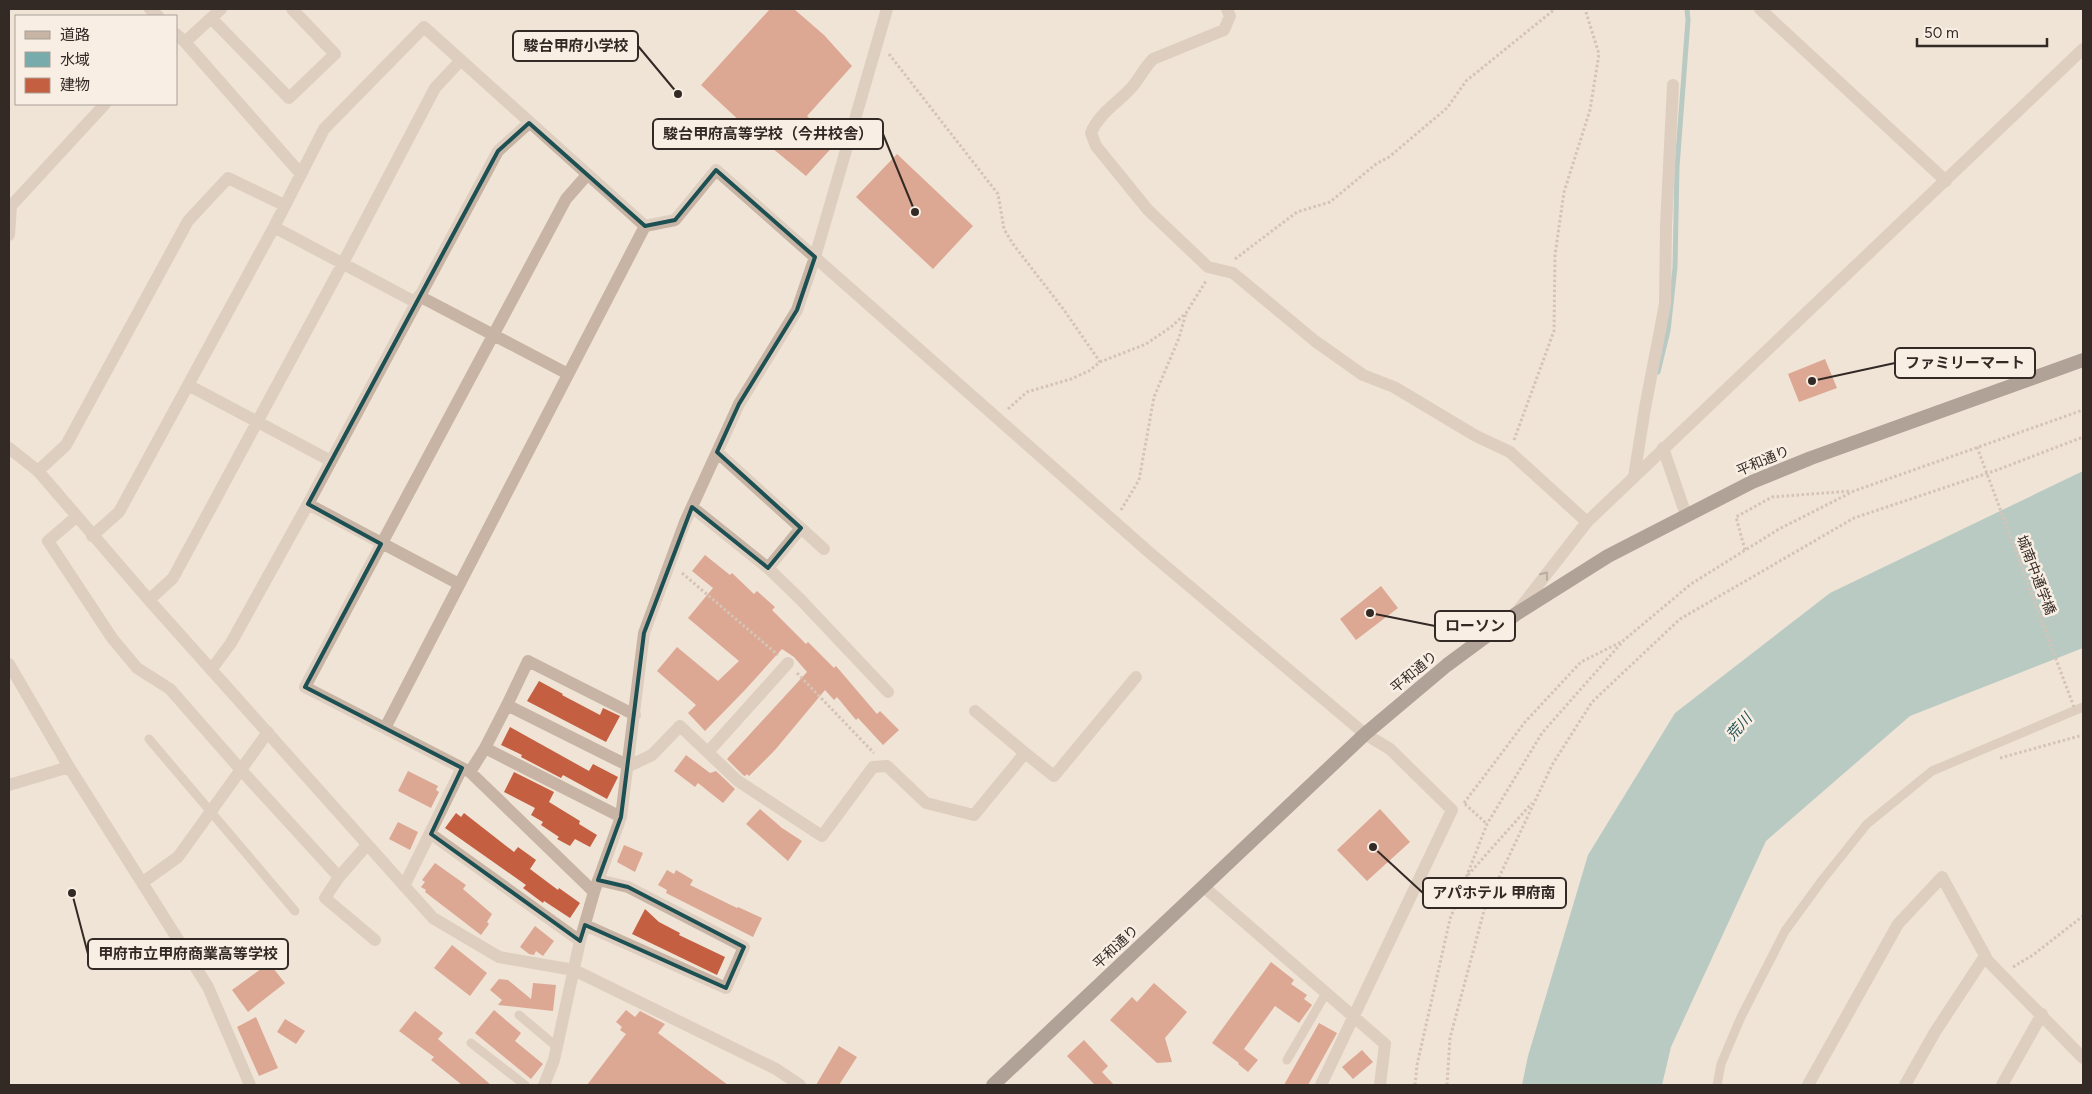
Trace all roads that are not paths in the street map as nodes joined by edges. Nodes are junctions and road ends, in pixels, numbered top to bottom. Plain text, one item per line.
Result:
1 (221, 9) edge
2 (292, 9) edge
3 (887, 9) edge
4 (1227, 9) edge
5 (1760, 9) edge
6 (211, 18) junction
7 (180, 38) edge
8 (2083, 49) edge
9 (461, 60) junction
10 (1673, 85) dead end
11 (104, 105) edge
12 (529, 123) junction
13 (300, 173) junction
14 (587, 175) junction
15 (1946, 181) junction
16 (284, 205) junction
17 (274, 226) junction
18 (645, 226) junction
19 (9, 235) edge
20 (815, 257) junction
21 (343, 263) junction
22 (417, 299) junction
23 (492, 335) junction
24 (2083, 360) edge
25 (568, 374) junction
26 (188, 385) junction
27 (257, 422) junction
28 (9, 448) edge
29 (1663, 448) junction
30 (717, 452) junction
31 (331, 461) junction
32 (38, 471) junction
33 (1634, 477) junction
34 (308, 504) junction
35 (692, 507) junction
36 (1686, 515) junction
37 (76, 517) junction
38 (1587, 522) junction
39 (801, 528) junction
40 (92, 536) junction
41 (380, 544) junction
42 (824, 549) dead end
43 (768, 568) junction
44 (459, 584) junction
45 (149, 600) junction
46 (1516, 614) junction
47 (788, 663) dead end
48 (9, 664) edge
49 (211, 670) junction
50 (1136, 677) dead end
51 (888, 692) dead end
52 (507, 705) junction
53 (2079, 709) edge
54 (975, 711) dead end
55 (635, 715) junction
56 (385, 728) junction
57 (268, 732) junction
58 (1365, 734) junction
59 (149, 739) dead end
60 (485, 748) junction
61 (708, 752) junction
62 (1025, 753) junction
63 (629, 766) junction
64 (69, 767) junction
65 (241, 770) junction
66 (466, 770) junction
67 (9, 785) edge
68 (211, 811) junction
69 (621, 817) junction
70 (431, 834) junction
71 (367, 845) junction
72 (339, 877) junction
73 (143, 882) junction
74 (404, 886) junction
75 (596, 886) junction
76 (1204, 887) junction
77 (295, 910) dead end
78 (585, 925) junction
79 (376, 940) dead end
80 (580, 940) junction
81 (1985, 956) junction
82 (574, 970) junction
83 (1326, 993) junction
84 (2042, 1014) junction
85 (519, 1015) dead end
86 (1353, 1017) junction
87 (471, 1043) dead end
88 (557, 1046) junction
89 (2083, 1058) edge
90 (1287, 1060) dead end
91 (250, 1085) edge
92 (525, 1085) edge
93 (544, 1085) edge
94 (800, 1085) edge
95 (993, 1085) edge
96 (1320, 1085) edge
97 (1380, 1085) edge
98 (1717, 1085) edge
99 (1808, 1085) edge
100 (1905, 1085) edge
101 (2002, 1085) edge

1 - 6 street
2 - 6 street
3 - 20 street
4 - 38 street
5 - 15 street
6 - 7 street
7 - 13 street
8 - 15 street
9 - 12 street
9 - 13 street
9 - 21 street
10 - 33 street
11 - 19 street
12 - 14 street
12 - 22 street
13 - 16 street
14 - 18 street
14 - 23 street
15 - 29 street
16 - 17 street
16 - 32 street
17 - 21 street
17 - 26 street
18 - 20 street
18 - 25 street
20 - 30 street
20 - 58 street
21 - 22 street
21 - 27 street
22 - 23 street
22 - 31 street
23 - 25 street
23 - 41 street
24 - 36 highway, 平和通り
25 - 44 street
26 - 27 street
26 - 40 street
27 - 31 street
27 - 45 street
28 - 32 street
29 - 33 street
29 - 36 street
30 - 35 street
30 - 39 street
31 - 34 street
32 - 37 street
33 - 38 street
34 - 41 street
34 - 49 street
35 - 43 street
35 - 55 street
36 - 46 highway, 平和通り
37 - 40 street
37 - 65 street
46 -> 38 street
39 - 42 street
39 - 43 street
40 - 45 street
41 - 44 street
41 - 56 street
43 - 51 street
44 - 56 street
45 - 49 street
46 - 58 highway, 平和通り
47 - 61 street
48 - 64 street
49 - 57 street
50 - 62 street
52 - 55 street
52 - 60 street
52 - 63 street
53 - 98 lane
54 - 62 street
55 - 63 street
56 - 66 street
57 - 65 street
57 - 71 street
58 - 76 highway, 平和通り
58 - 86 street
59 - 68 lane
60 - 66 street
60 - 69 street
61 - 62 street
61 - 63 street
63 - 69 street
64 - 67 street
64 - 73 street
65 - 68 street
65 - 72 street
66 - 70 street
66 - 75 street
68 - 73 street
68 - 77 lane
69 - 75 street
70 - 74 street
70 - 80 street
71 - 72 street
71 - 74 street
72 - 79 street
73 - 91 street
74 - 82 street
75 - 78 street
75 - 78 street
76 - 83 street
76 - 95 highway, 平和通り
78 - 80 street
80 - 82 street
81 - 84 street
81 - 99 street
81 - 100 street
82 - 88 street
82 - 94 street
83 - 86 street
83 - 90 lane
84 - 89 street
84 - 101 street
85 - 88 lane
86 - 96 street
86 - 97 street
87 - 92 lane
88 - 93 street

